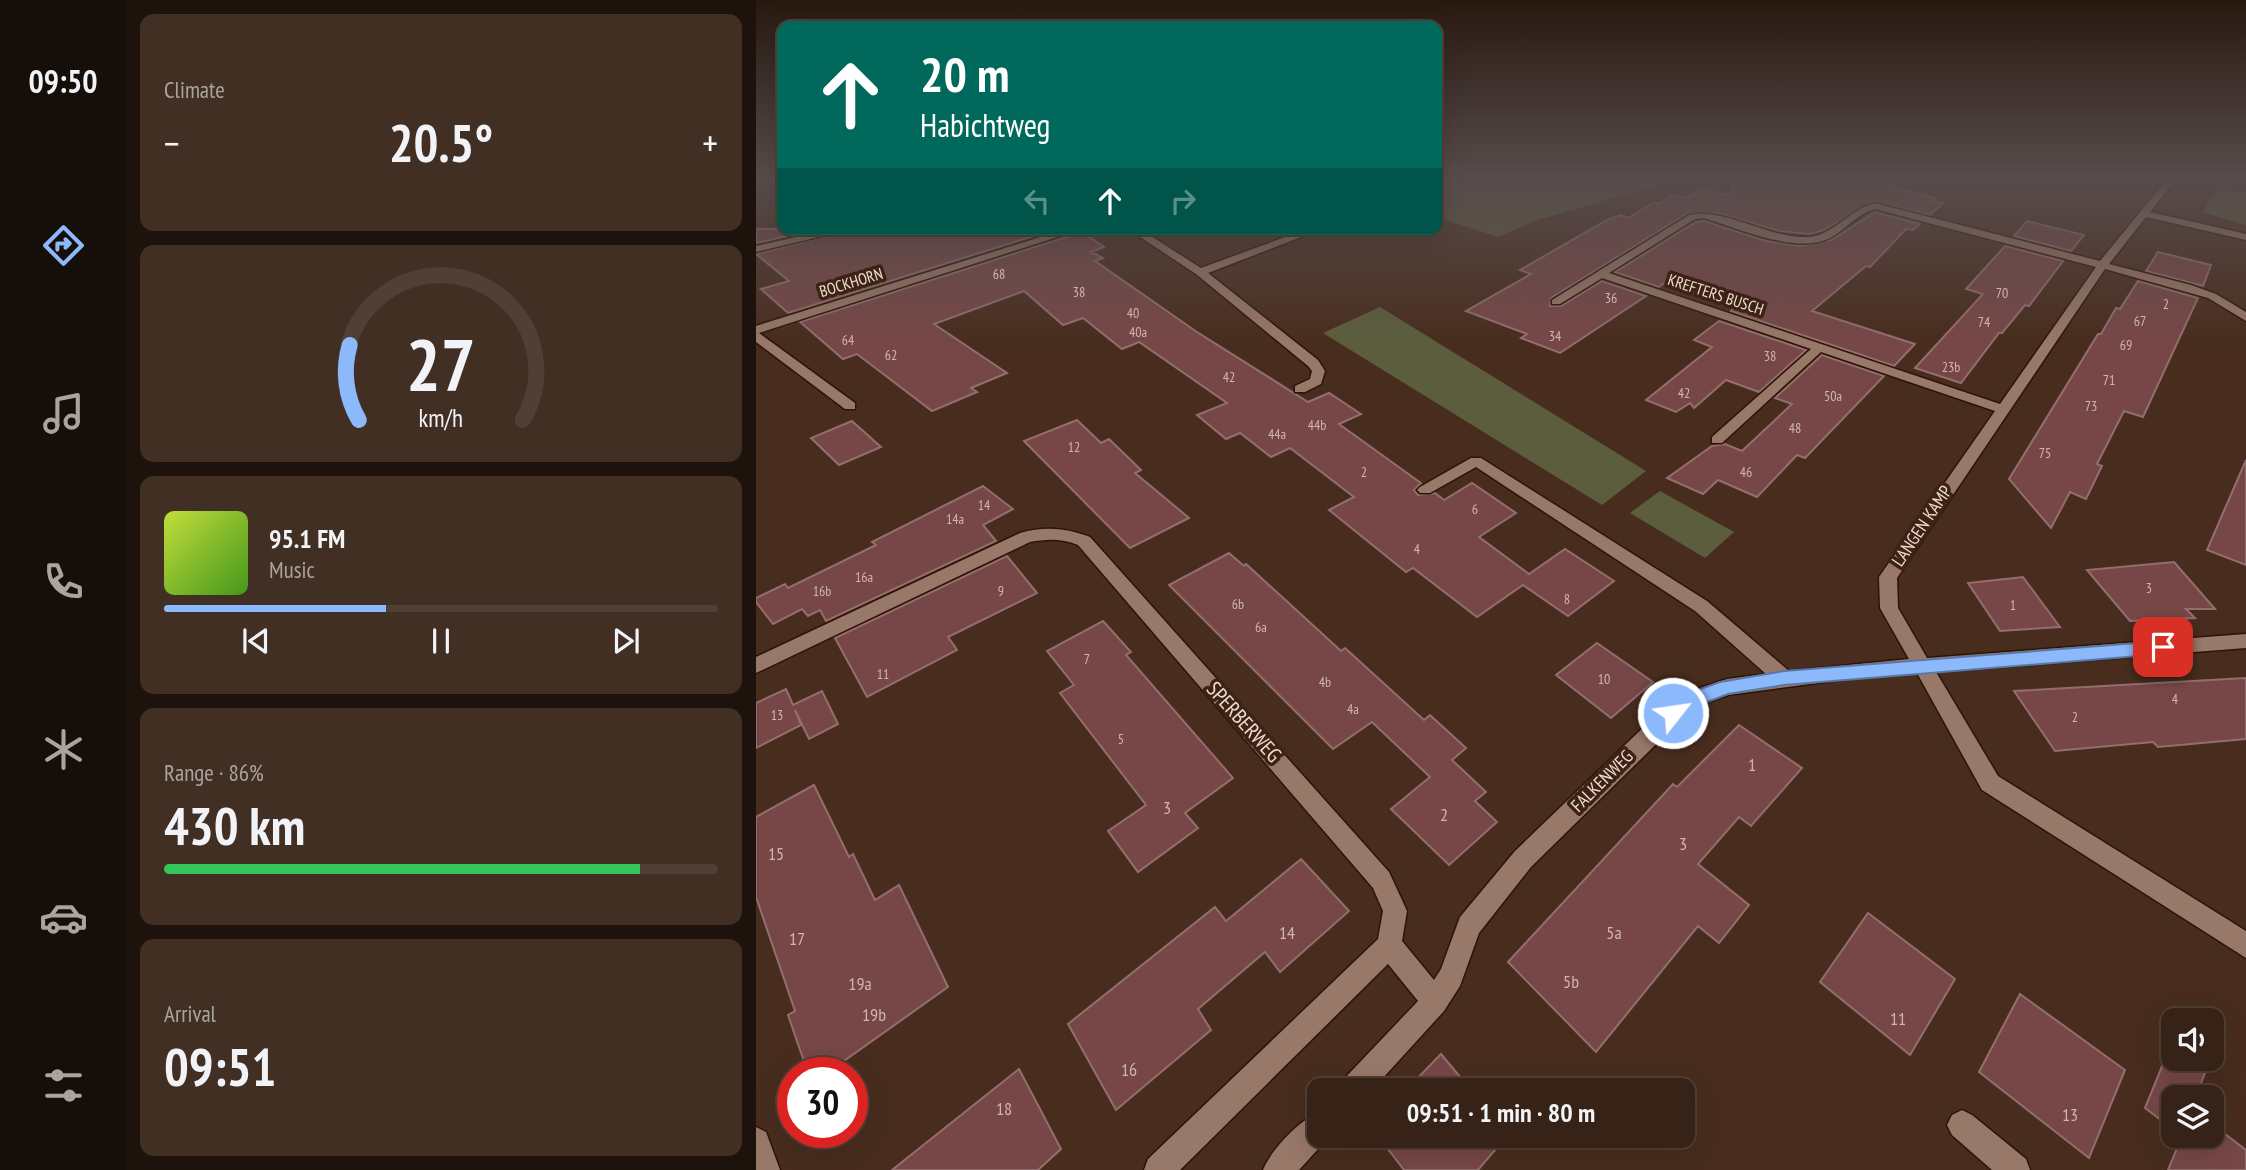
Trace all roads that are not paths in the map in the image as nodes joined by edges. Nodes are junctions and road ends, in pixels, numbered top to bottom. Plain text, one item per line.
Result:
1 (1667, 233) edge
2 (1769, 233) edge
3 (1830, 233) edge
4 (1984, 233) edge
5 (2127, 233) edge
6 (2226, 233) edge
7 (820, 235) edge
8 (1058, 235) edge
9 (1142, 235) edge
10 (1301, 235) edge
11 (2246, 237) edge
12 (756, 249) edge
13 (2104, 263) junction
14 (1200, 272) junction
15 (1601, 274) junction
16 (1556, 302) dead end
17 (2246, 317) edge
18 (756, 330) edge
19 (756, 336) edge
20 (1820, 347) junction
21 (1300, 389) dead end
22 (850, 406) dead end
23 (2001, 409) junction
24 (1717, 440) dead end
25 (1425, 490) dead end
26 (2246, 640) edge
27 (756, 666) edge
28 (1922, 666) junction
29 (1784, 678) junction
30 (1389, 945) junction
31 (2246, 945) edge
32 (1435, 1002) junction
33 (1364, 1078) edge
34 (1962, 1125) dead end
35 (1307, 1140) edge
36 (756, 1142) edge
37 (765, 1170) edge
38 (1159, 1170) edge
39 (1278, 1170) edge
40 (2015, 1170) edge

1 - 15 street
2 - 3 street
4 - 13 street
5 - 13 street, LANGEN KAMP
6 - 11 street
7 - 12 street
8 - 18 street, BOCKHORN
9 - 14 street
10 - 14 street
13 - 17 street
13 - 23 street, LANGEN KAMP
14 - 21 street
15 - 16 street
15 - 20 street, KREFTERS BUSCH
19 - 22 street
20 - 23 street, KREFTERS BUSCH
20 - 24 street
23 - 28 street, LANGEN KAMP
25 - 29 street
26 - 28 street, FALKENWEG
27 - 30 street, SPERBERWEG
28 - 29 street, FALKENWEG
28 - 31 street, LANGEN KAMP
29 - 32 street, FALKENWEG
30 - 32 street
30 - 38 street
32 - 33 street, FALKENWEG
34 - 40 street
35 - 39 street
36 - 37 street

